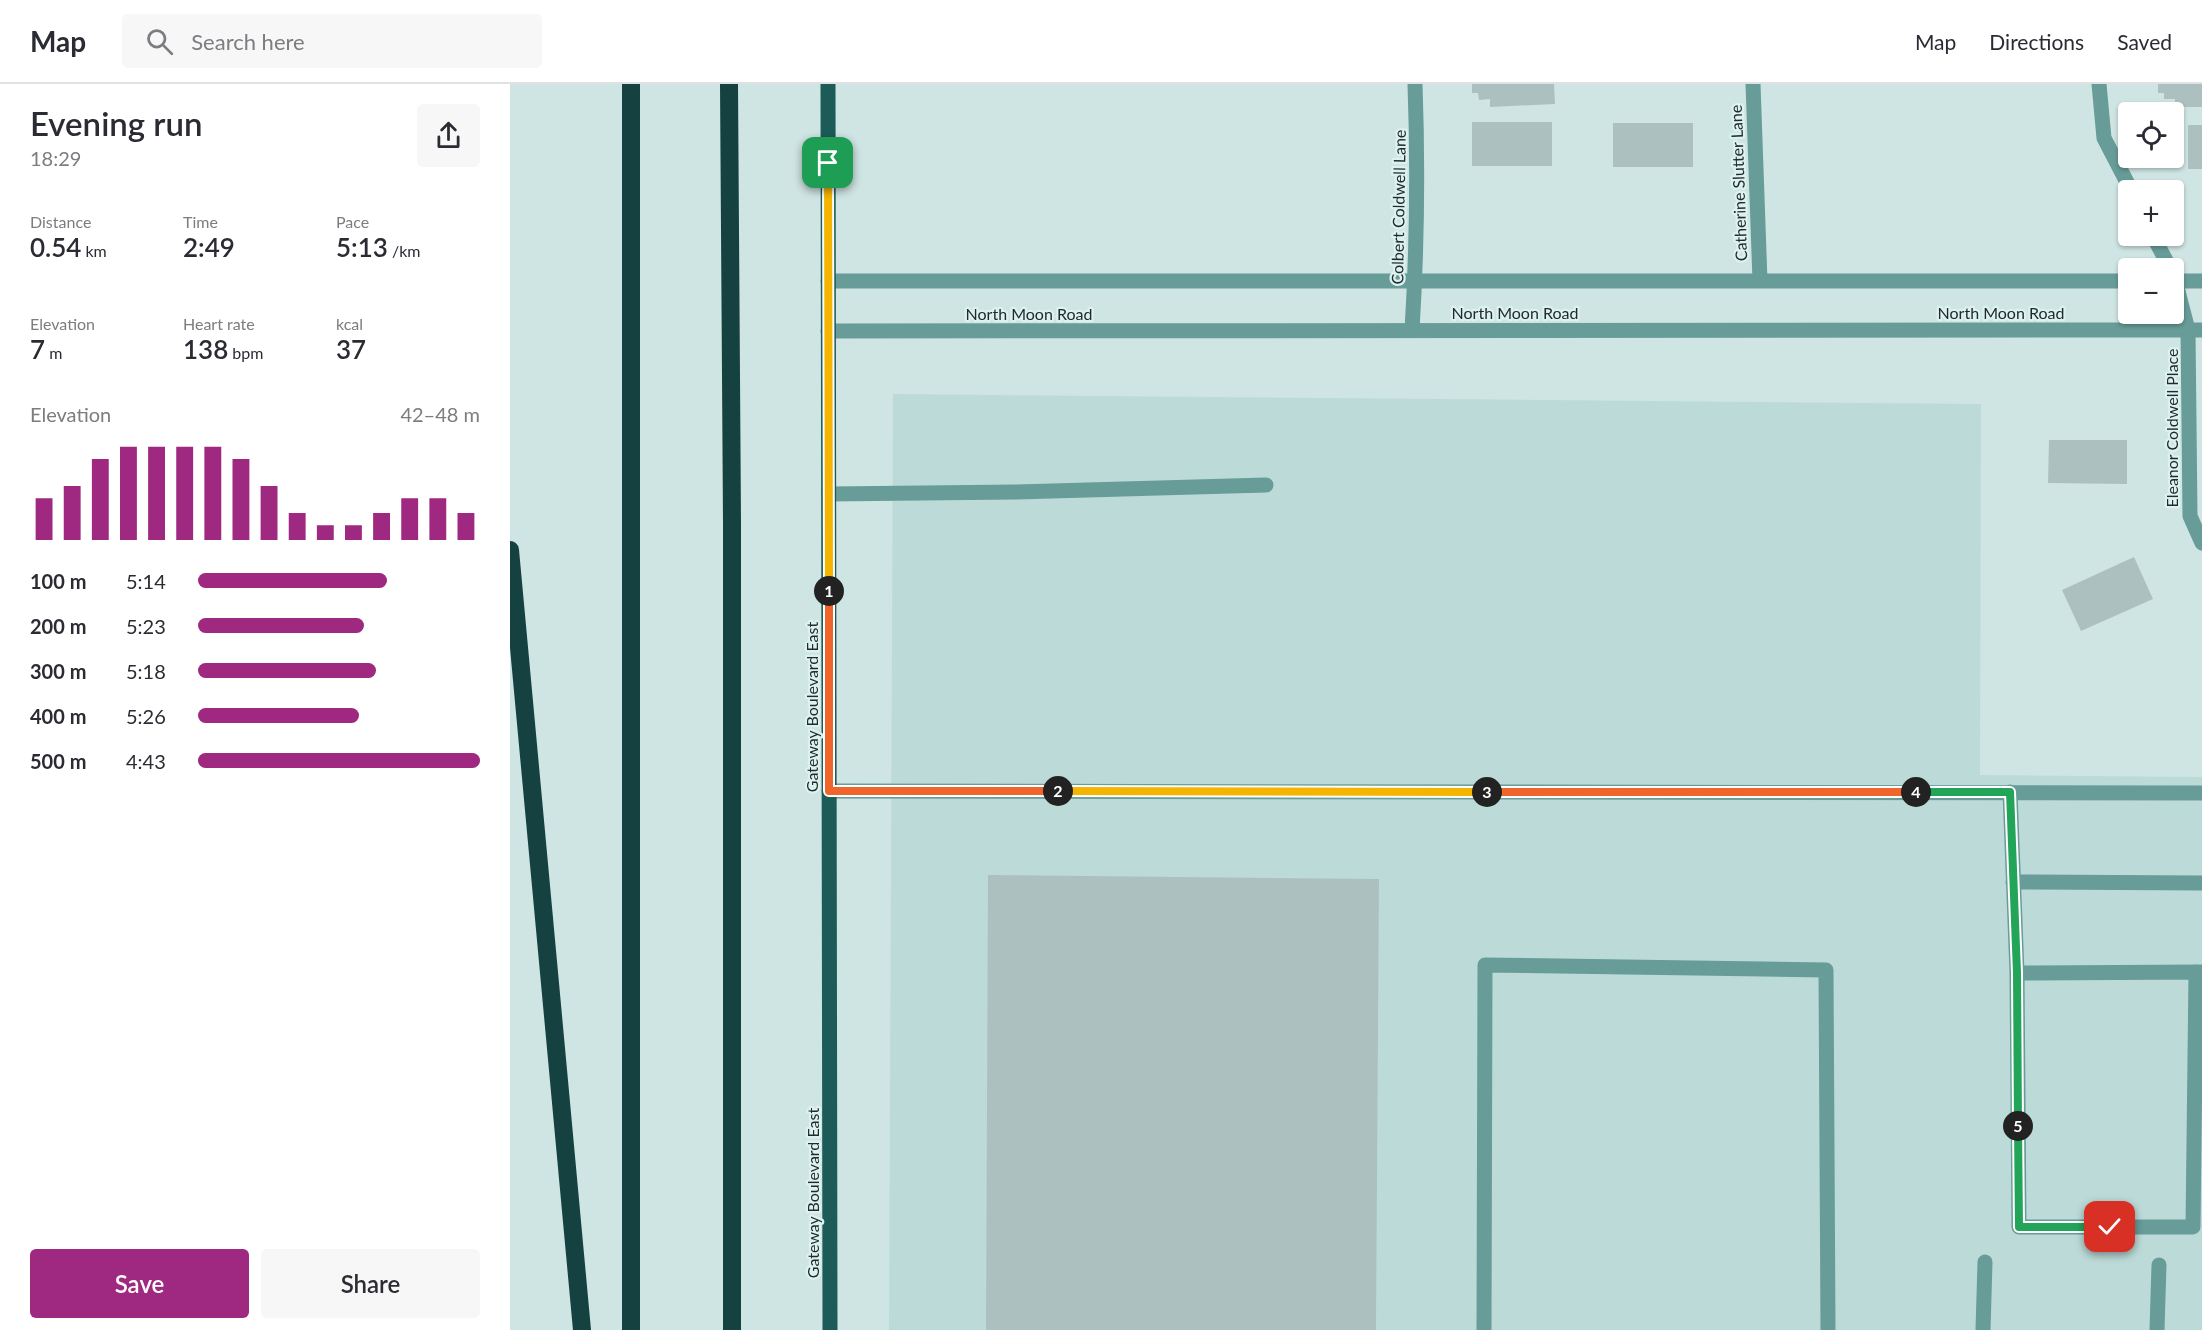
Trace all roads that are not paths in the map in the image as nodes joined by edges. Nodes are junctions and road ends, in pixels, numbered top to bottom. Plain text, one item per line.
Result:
1 (631, 84) edge
2 (729, 84) edge
3 (828, 84) edge
4 (1415, 84) edge
5 (1753, 84) edge
6 (2100, 84) edge
7 (2125, 180) edge
8 (2184, 279) edge
9 (828, 281) junction
10 (1415, 281) junction
11 (1760, 281) junction
12 (2118, 281) edge
13 (2202, 282) edge
14 (2184, 304) edge
15 (1412, 330) junction
16 (2195, 330) edge
17 (828, 331) junction
18 (1266, 485) dead end
19 (829, 494) junction
20 (2202, 543) edge
21 (510, 550) edge
22 (829, 791) junction
23 (2010, 792) junction
24 (2202, 793) edge
25 (2013, 882) junction
26 (2202, 883) edge
27 (2199, 972) edge
28 (2017, 973) junction
29 (1985, 1262) dead end
30 (2159, 1265) dead end
31 (582, 1330) edge
32 (631, 1330) edge
33 (732, 1330) edge
34 (830, 1330) edge
35 (1484, 1330) edge
36 (1828, 1330) edge
37 (1983, 1330) edge
38 (2157, 1330) edge

1 - 32 highway
2 - 33 highway
3 - 9 main road, Gateway Boulevard East
4 - 10 street, Colbert Coldwell Lane
5 - 11 street, Catherine Slutter Lane
6 - 7 street
8 - 13 street
9 - 10 street, North Moon Road
9 - 17 main road, Gateway Boulevard East
10 - 11 street, North Moon Road
10 - 15 street, Colbert Coldwell Lane
11 - 12 street, North Moon Road
14 - 16 street, Eleanor Coldwell Place
15 - 16 street, North Moon Road
15 - 17 street, North Moon Road
16 - 20 street, Eleanor Coldwell Place
17 - 19 main road, Gateway Boulevard East
18 - 19 street
19 - 22 main road, Gateway Boulevard East
21 - 31 highway
22 - 23 street
22 - 34 main road, Gateway Boulevard East
23 - 24 street
23 - 25 street
25 - 26 street
25 - 28 street
27 - 28 street
27 - 28 street
29 - 37 street
30 - 38 street
35 - 36 street

